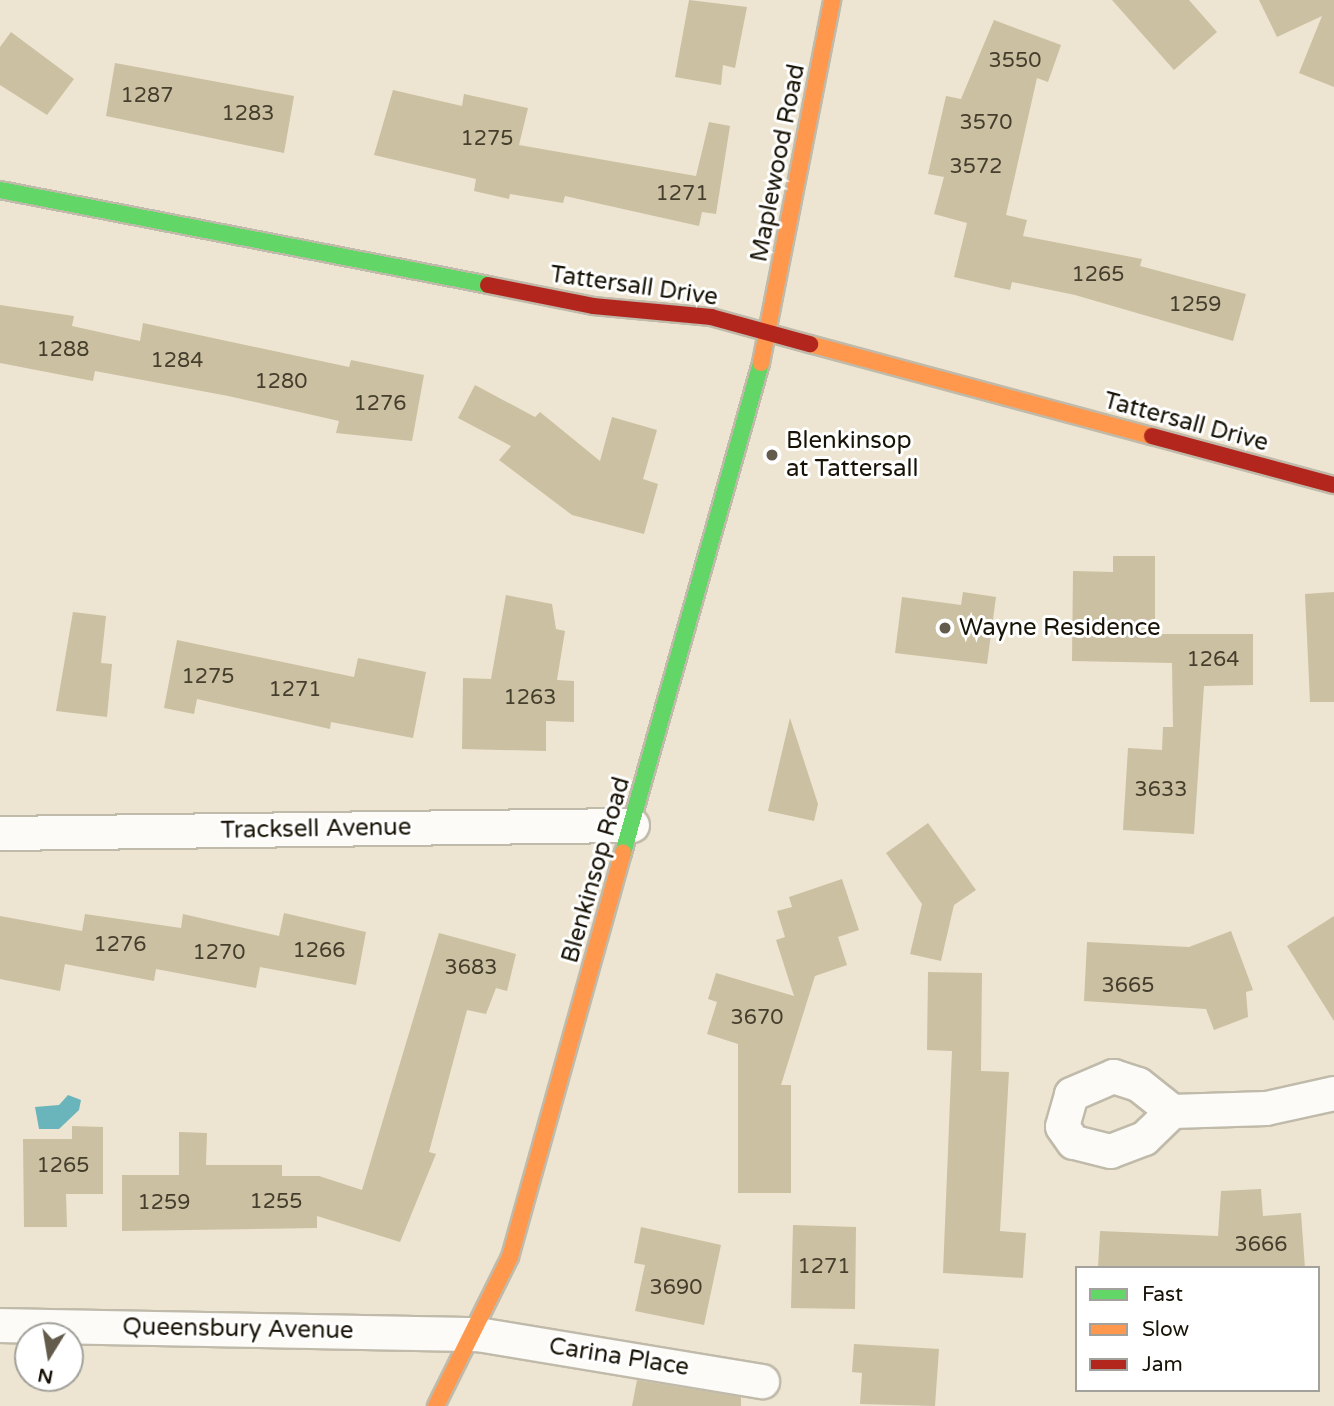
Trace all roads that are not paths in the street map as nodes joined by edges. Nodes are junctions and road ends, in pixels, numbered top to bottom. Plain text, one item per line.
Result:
1 (832, 0) edge
2 (0, 190) edge
3 (769, 334) junction
4 (1334, 485) edge
5 (632, 825) junction
6 (0, 833) edge
7 (1334, 1093) edge
8 (1172, 1111) dead end
9 (0, 1325) edge
10 (477, 1334) junction
11 (762, 1381) dead end
12 (436, 1406) edge

1 - 3 street, Maplewood Road
2 - 3 street, Tattersall Drive
3 - 4 street, Tattersall Drive
3 - 5 street, Blenkinsop Road
5 - 6 street, Tracksell Avenue
5 - 10 street, Blenkinsop Road
7 - 8 street
9 - 10 street, Queensbury Avenue
10 - 11 street, Carina Place
10 - 12 street, Blenkinsop Road

